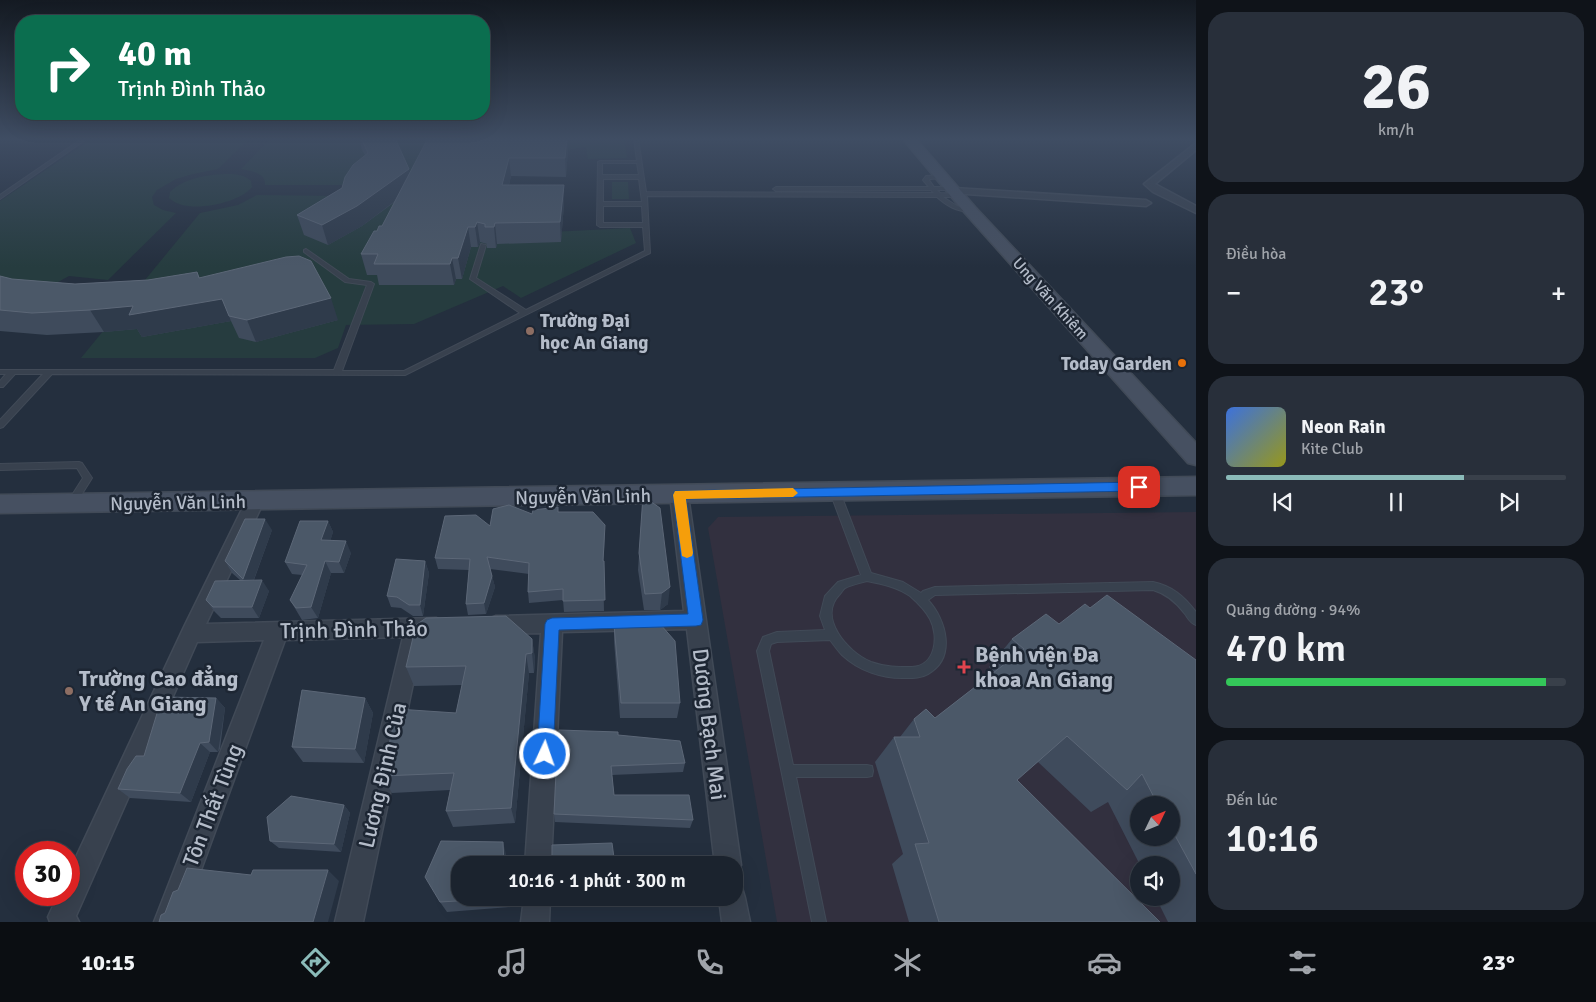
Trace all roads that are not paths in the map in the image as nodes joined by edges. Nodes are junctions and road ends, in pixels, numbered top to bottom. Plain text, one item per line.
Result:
1 (23, 181) edge
2 (600, 181) edge
3 (643, 181) edge
4 (940, 181) edge
5 (1153, 181) edge
6 (946, 189) junction
7 (644, 192) junction
8 (0, 197) edge
9 (1146, 203) dead end
10 (600, 204) junction
11 (645, 204) junction
12 (1196, 210) edge
13 (646, 225) junction
14 (483, 245) dead end
15 (306, 251) dead end
16 (525, 313) junction
17 (0, 372) edge
18 (13, 372) junction
19 (50, 372) junction
20 (337, 373) junction
21 (0, 385) edge
22 (0, 425) edge
23 (1196, 457) edge
24 (0, 467) edge
25 (1196, 486) edge
26 (835, 492) junction
27 (679, 495) junction
28 (255, 501) junction
29 (72, 503) junction
30 (0, 504) edge
31 (867, 578) junction
32 (921, 600) junction
33 (696, 620) junction
34 (1196, 620) edge
35 (552, 624) junction
36 (415, 628) junction
37 (278, 631) junction
38 (191, 633) junction
39 (832, 635) junction
40 (788, 771) junction
41 (867, 771) dead end
42 (539, 856) edge
43 (727, 856) edge
44 (536, 906) edge
45 (733, 906) edge
46 (65, 922) edge
47 (168, 922) edge
48 (349, 922) edge
49 (535, 922) edge
50 (736, 922) edge
51 (819, 922) edge

1 - 8 lane
2 - 10 lane
3 - 7 lane
4 - 6 street, Ung Văn Khiêm
5 - 12 street
6 - 7 lane
6 - 7 lane
6 - 9 street
6 - 23 street, Ung Văn Khiêm
7 - 11 lane
10 - 11 lane
10 - 13 lane
11 - 13 lane
13 - 16 lane
14 - 16 lane
15 - 20 lane
16 - 20 lane
17 - 18 lane
18 - 19 lane
18 - 21 lane
19 - 20 lane
19 - 22 lane
24 - 29 lane
25 - 26 street, Nguyễn Văn Linh
26 - 27 street, Nguyễn Văn Linh
26 - 31 lane
27 - 28 street, Nguyễn Văn Linh
27 - 33 street, Dương Bạch Mai
28 - 29 street, Nguyễn Văn Linh
28 - 38 street
29 - 30 street, Nguyễn Văn Linh
31 - 32 lane
31 - 39 lane
32 - 34 lane
32 - 39 lane
33 - 35 street, Trịnh Đình Thảo
33 - 43 street, Dương Bạch Mai
35 - 36 street, Trịnh Đình Thảo
35 - 42 street
36 - 37 street, Trịnh Đình Thảo
36 - 48 street, Lương Định Của
37 - 38 street, Trịnh Đình Thảo
37 - 47 street, Tôn Thất Tùng
38 - 46 street
39 - 40 lane
40 - 41 lane
40 - 51 lane
44 - 49 street
45 - 50 street

